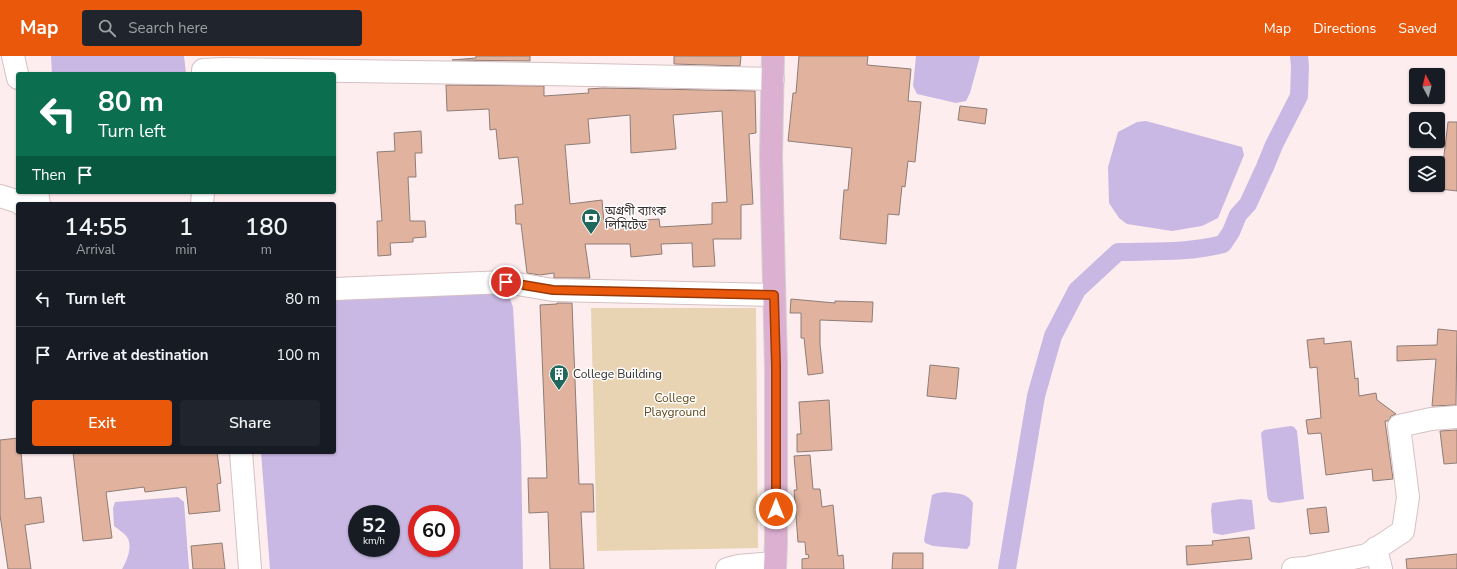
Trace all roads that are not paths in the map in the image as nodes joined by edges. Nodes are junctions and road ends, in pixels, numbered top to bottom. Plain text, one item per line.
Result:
1 (13, 56) edge
2 (773, 56) edge
3 (201, 66) edge
4 (17, 72) edge
5 (773, 79) junction
6 (0, 196) edge
7 (19, 202) edge
8 (336, 289) edge
9 (774, 295) junction
10 (1457, 417) edge
11 (241, 454) edge
12 (1379, 559) edge
13 (775, 566) edge
14 (250, 569) edge
15 (727, 569) edge
16 (1293, 569) edge

1 - 4 street
2 - 5 main road
3 - 5 street
5 - 9 main road
6 - 7 street
8 - 9 street
9 - 13 main road
10 - 12 street
11 - 14 street
12 - 16 street
13 - 15 street

